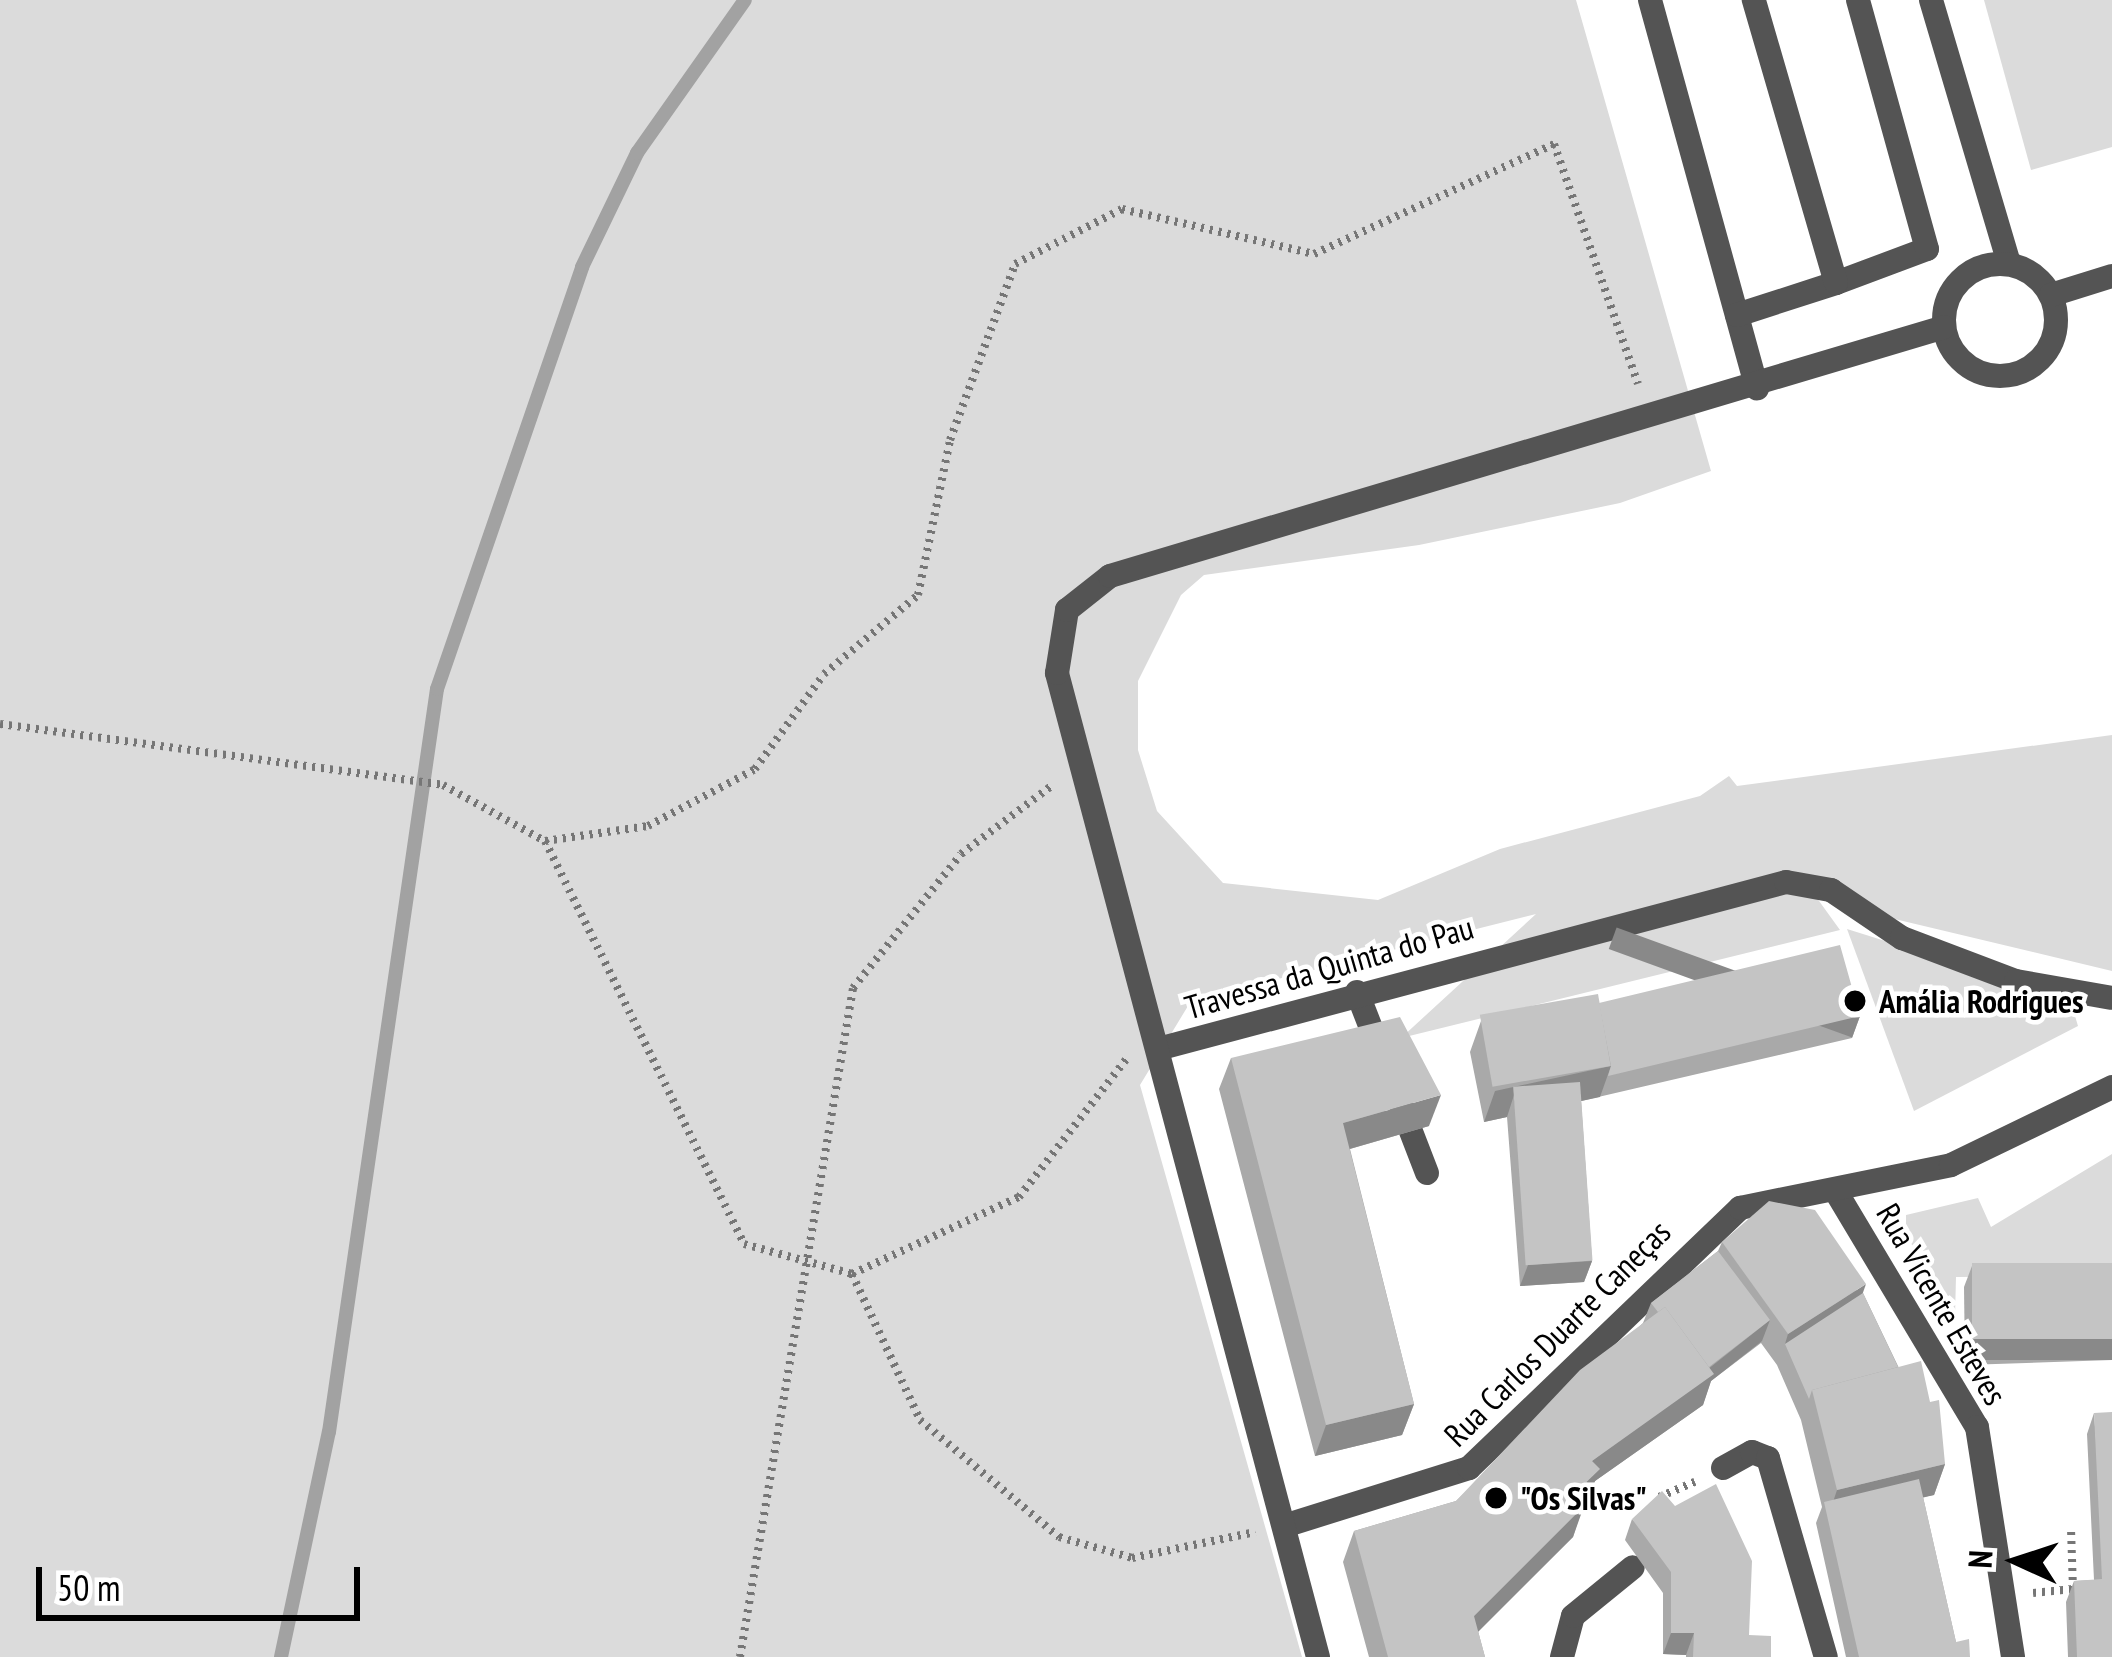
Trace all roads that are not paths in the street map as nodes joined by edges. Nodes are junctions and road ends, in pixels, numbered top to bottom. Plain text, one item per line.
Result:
1 (1650, 0) edge
2 (1754, 0) edge
3 (1858, 0) edge
4 (1931, 0) edge
5 (2009, 264) junction
6 (2112, 276) edge
7 (1836, 283) junction
8 (2051, 295) junction
9 (1737, 315) junction
10 (1944, 327) junction
11 (1757, 389) junction
12 (1357, 992) junction
13 (2112, 998) edge
14 (1155, 1037) junction
15 (2112, 1087) edge
16 (1427, 1173) dead end
17 (1835, 1190) junction
18 (1723, 1468) road end
19 (1284, 1526) junction
20 (1634, 1567) dead end
21 (1318, 1657) edge
22 (1562, 1657) edge
23 (1826, 1657) edge
24 (2013, 1657) edge

1 - 9 street
2 - 7 street
3 - 7 street
4 - 5 street
5 - 8 street
5 - 10 street
6 - 8 street
7 - 9 street
8 - 10 street
9 - 11 street
10 - 11 street
11 - 14 street
12 - 13 street, Travessa da Quinta do Pau
12 - 14 street, Travessa da Quinta do Pau
12 - 16 street
14 - 19 street, Travessa da Quinta do Pau
15 - 17 street, Rua Carlos Duarte Caneças
17 - 19 street, Rua Carlos Duarte Caneças
17 - 24 street, Rua Vicente Esteves
18 - 23 street
19 - 21 street, Travessa da Quinta do Pau
20 - 22 street

